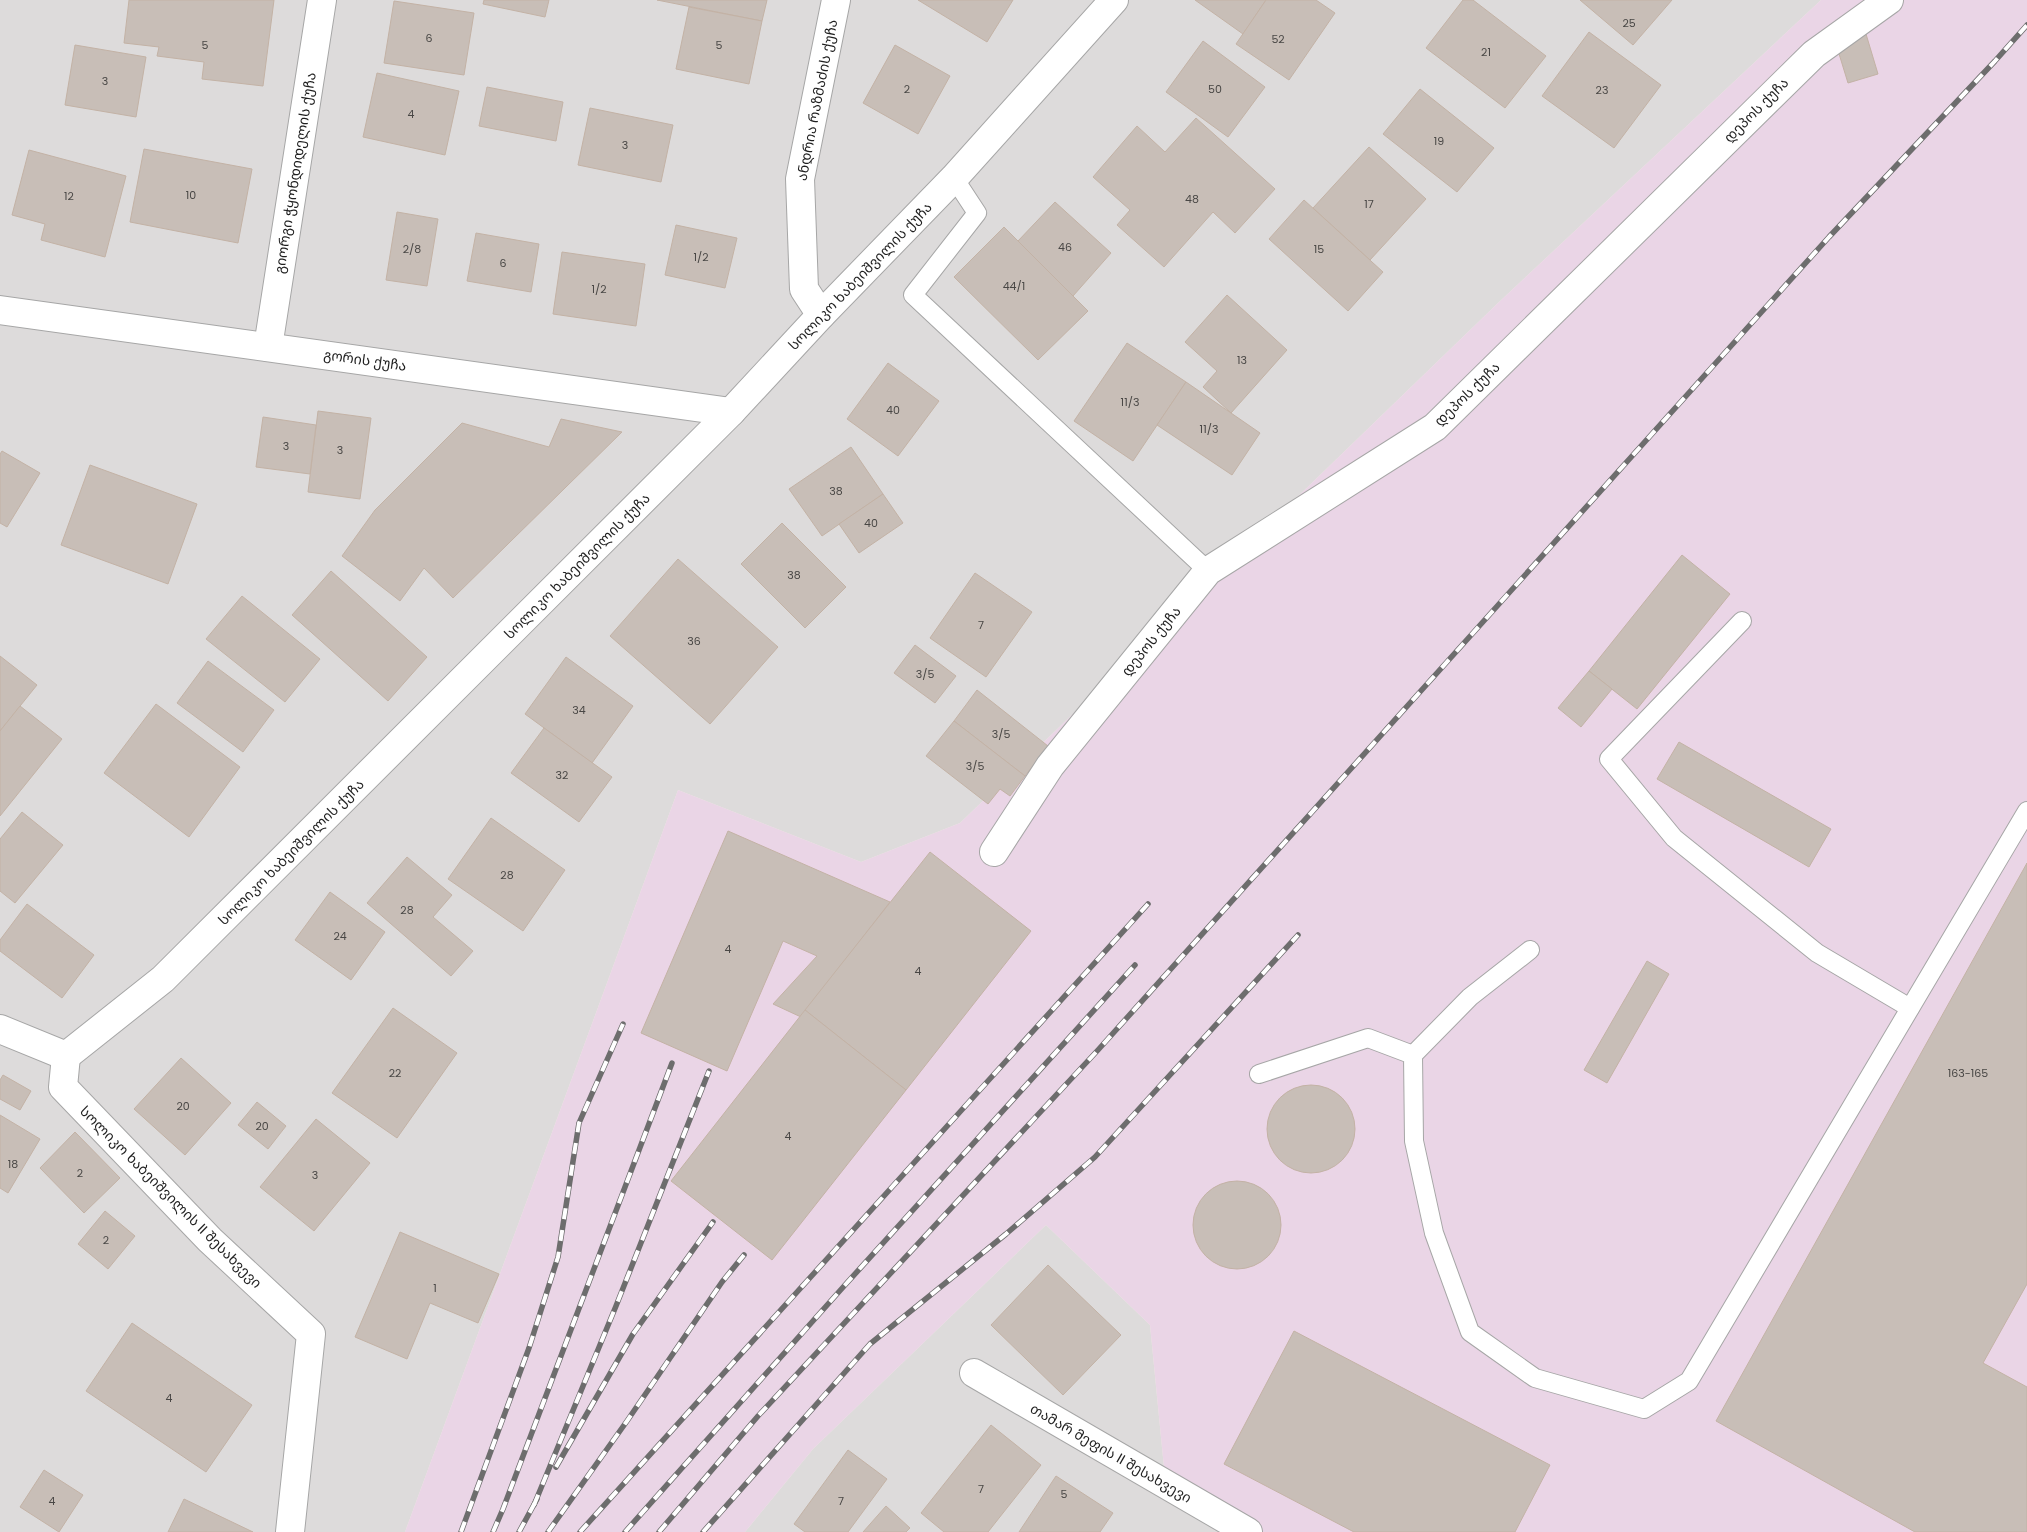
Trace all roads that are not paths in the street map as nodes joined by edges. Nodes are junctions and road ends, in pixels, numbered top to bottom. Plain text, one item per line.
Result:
1 (322, 0) edge
2 (836, 0) edge
3 (1114, 0) edge
4 (1890, 0) edge
5 (954, 178) junction
6 (0, 310) edge
7 (821, 315) junction
8 (268, 346) junction
9 (731, 412) junction
10 (1208, 571) junction
11 (1742, 621) dead end
12 (2027, 811) edge
13 (994, 852) dead end
14 (1530, 950) dead end
15 (1910, 1008) junction
16 (0, 1029) edge
17 (1413, 1055) junction
18 (66, 1056) junction
19 (1259, 1074) dead end
20 (974, 1373) dead end
21 (290, 1532) edge
22 (1248, 1532) edge

1 - 8 street, გიორგი ჭყონდიდელის ქუჩა
2 - 7 street, ანდრია რაზმაძის ქუჩა
3 - 5 street, სოლიკო ხაბეიშვილის ქუჩა
4 - 10 street, დეპოს ქუჩა
5 - 7 street, სოლიკო ხაბეიშვილის ქუჩა
5 - 10 lane
6 - 8 street, გორის ქუჩა
7 - 9 street, სოლიკო ხაბეიშვილის ქუჩა
8 - 9 street, გორის ქუჩა
9 - 18 street, სოლიკო ხაბეიშვილის ქუჩა
10 - 13 street, დეპოს ქუჩა
11 - 15 lane
12 - 15 lane
14 - 17 lane
15 - 17 lane
16 - 18 street
17 - 19 lane
18 - 21 street, სოლიკო ხაბეიშვილის II შესახვევი
20 - 22 street, თამარ მეფის II შესახვევი

